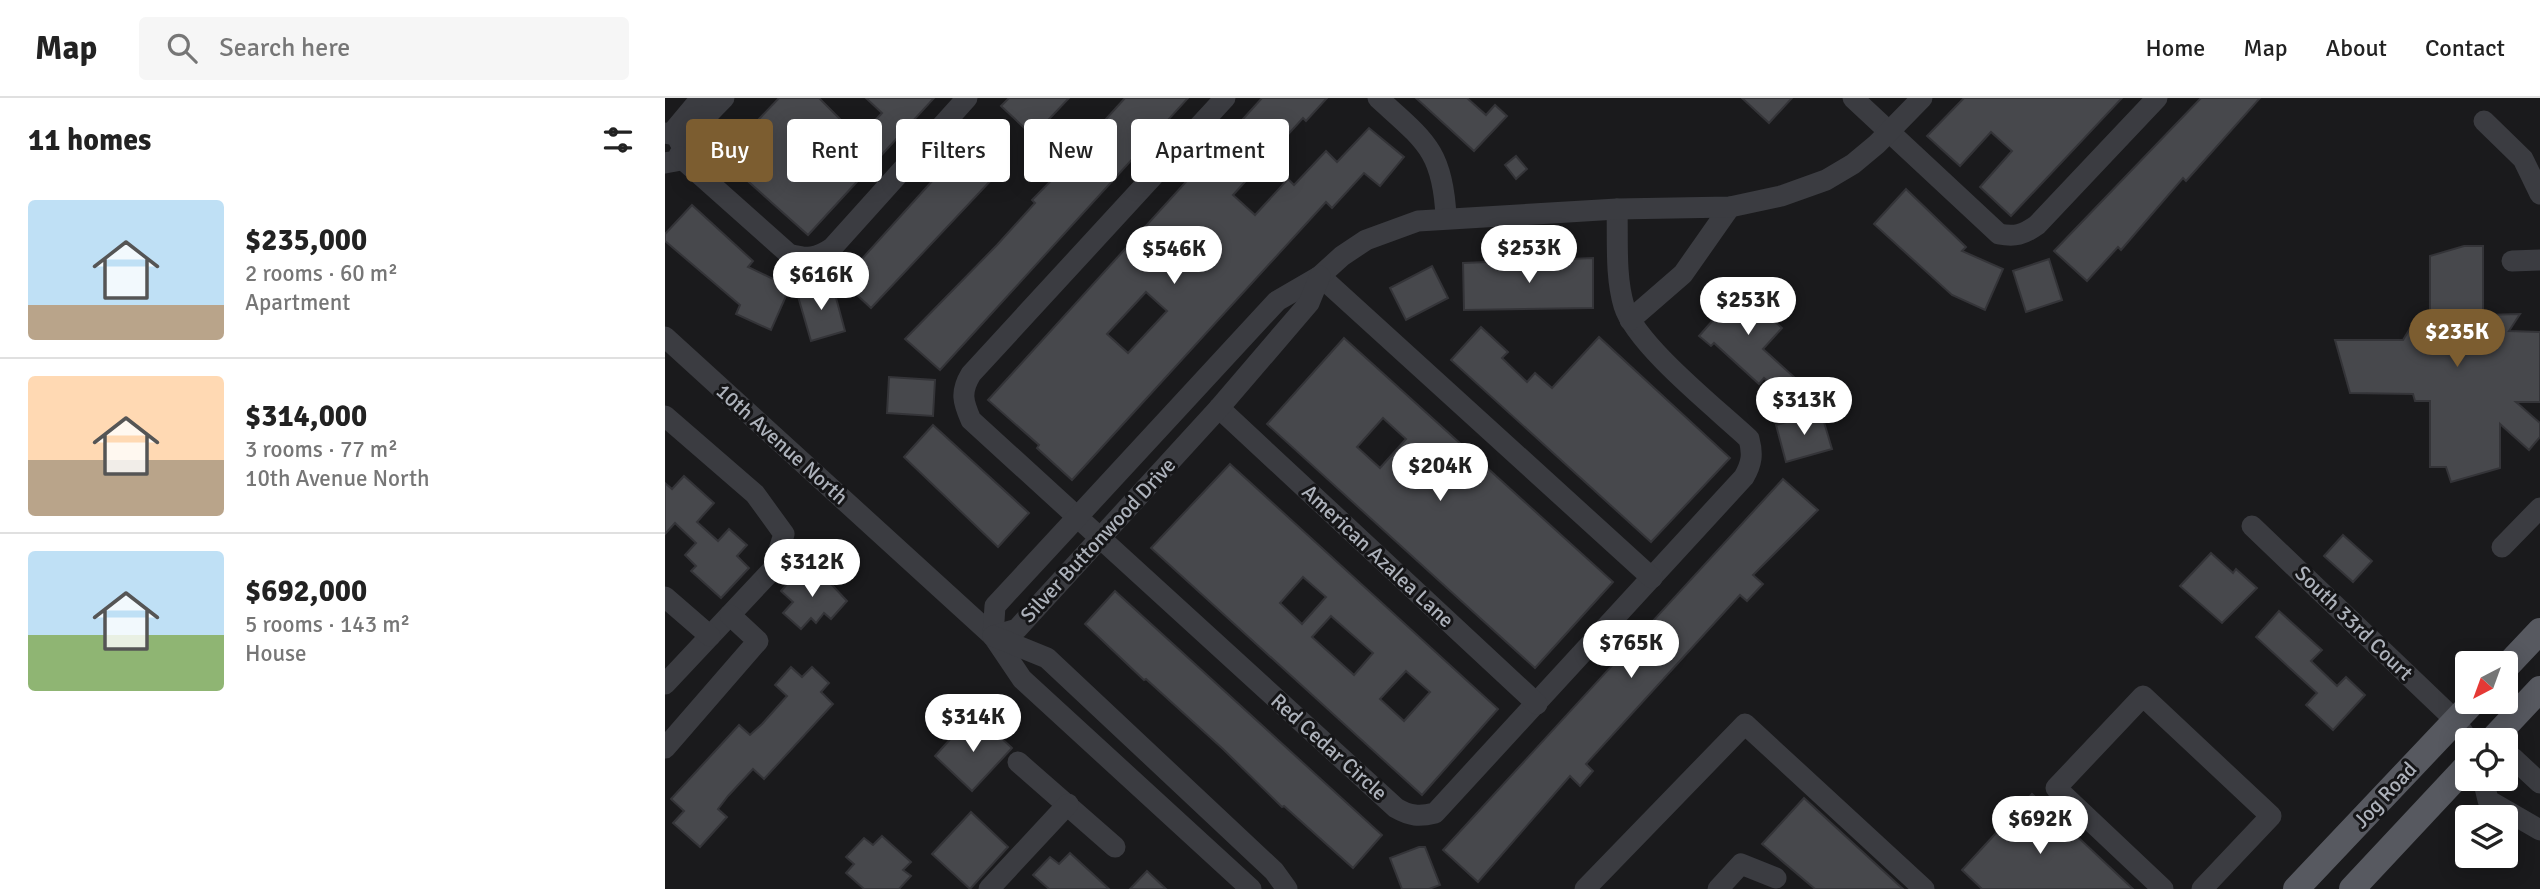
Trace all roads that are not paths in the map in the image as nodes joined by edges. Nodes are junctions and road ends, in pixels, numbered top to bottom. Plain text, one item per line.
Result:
1 (701, 98) edge
2 (724, 98) edge
3 (967, 98) edge
4 (1225, 98) edge
5 (1378, 98) edge
6 (1853, 98) edge
7 (1922, 98) edge
8 (2157, 98) edge
9 (2484, 121) dead end
10 (1889, 133) junction
11 (671, 152) edge
12 (2540, 194) edge
13 (1730, 207) junction
14 (1617, 209) junction
15 (1446, 217) junction
16 (2540, 260) edge
17 (2512, 261) dead end
18 (1320, 276) junction
19 (1630, 320) junction
20 (665, 337) edge
21 (1219, 408) junction
22 (665, 416) edge
23 (2540, 508) edge
24 (1077, 518) junction
25 (2252, 526) dead end
26 (1099, 538) junction
27 (2502, 547) dead end
28 (1652, 578) junction
29 (665, 597) edge
30 (730, 615) junction
31 (2540, 631) edge
32 (710, 636) junction
33 (993, 636) junction
34 (2518, 654) edge
35 (665, 684) edge
36 (2540, 689) edge
37 (1537, 704) junction
38 (2466, 721) edge
39 (2503, 728) edge
40 (665, 748) edge
41 (1018, 762) dead end
42 (2518, 763) edge
43 (2455, 779) edge
44 (2540, 783) edge
45 (2486, 791) edge
46 (1068, 804) junction
47 (2540, 830) edge
48 (1115, 847) dead end
49 (1777, 885) edge
50 (989, 889) edge
51 (1251, 889) edge
52 (1287, 889) edge
53 (1585, 889) edge
54 (1718, 889) edge
55 (1924, 889) edge
56 (2163, 889) edge
57 (2202, 889) edge
58 (2297, 889) edge
59 (2352, 889) edge

1 - 11 street
2 - 11 street
3 - 11 street
4 - 24 street, Red Cedar Circle
5 - 15 street
6 - 10 street
7 - 10 street, Silver Buttonwood Drive
8 - 10 street
9 - 12 street
10 - 13 street, Silver Buttonwood Drive
13 - 14 street, Silver Buttonwood Drive
13 - 19 street
14 - 15 street, Silver Buttonwood Drive
14 - 19 street, Red Cedar Circle
15 - 18 street, Silver Buttonwood Drive
16 - 17 street
18 - 21 street, Silver Buttonwood Drive
18 - 24 street, Silver Buttonwood Drive
18 - 28 street
19 - 28 street, Red Cedar Circle
20 - 33 street, 10th Avenue North
21 - 26 street, Silver Buttonwood Drive
21 - 37 street, American Azalea Lane
22 - 30 street
23 - 27 street
24 - 26 street, Red Cedar Circle
24 - 33 street, Silver Buttonwood Drive
25 - 38 street, South 33rd Court
26 - 33 street, Silver Buttonwood Drive
26 - 37 street, Red Cedar Circle
28 - 37 street, Red Cedar Circle
29 - 32 street
30 - 32 street
30 - 40 street
31 - 34 main road
32 - 35 street
33 - 51 street, 10th Avenue North
33 - 52 street, 10th Avenue North
36 - 39 main road
38 - 58 main road, Jog Road
41 - 46 street
42 - 44 street
43 - 59 main road, Jog Road
45 - 47 street
46 - 48 street
46 - 50 street
49 - 54 street
53 - 55 street
56 - 57 street

